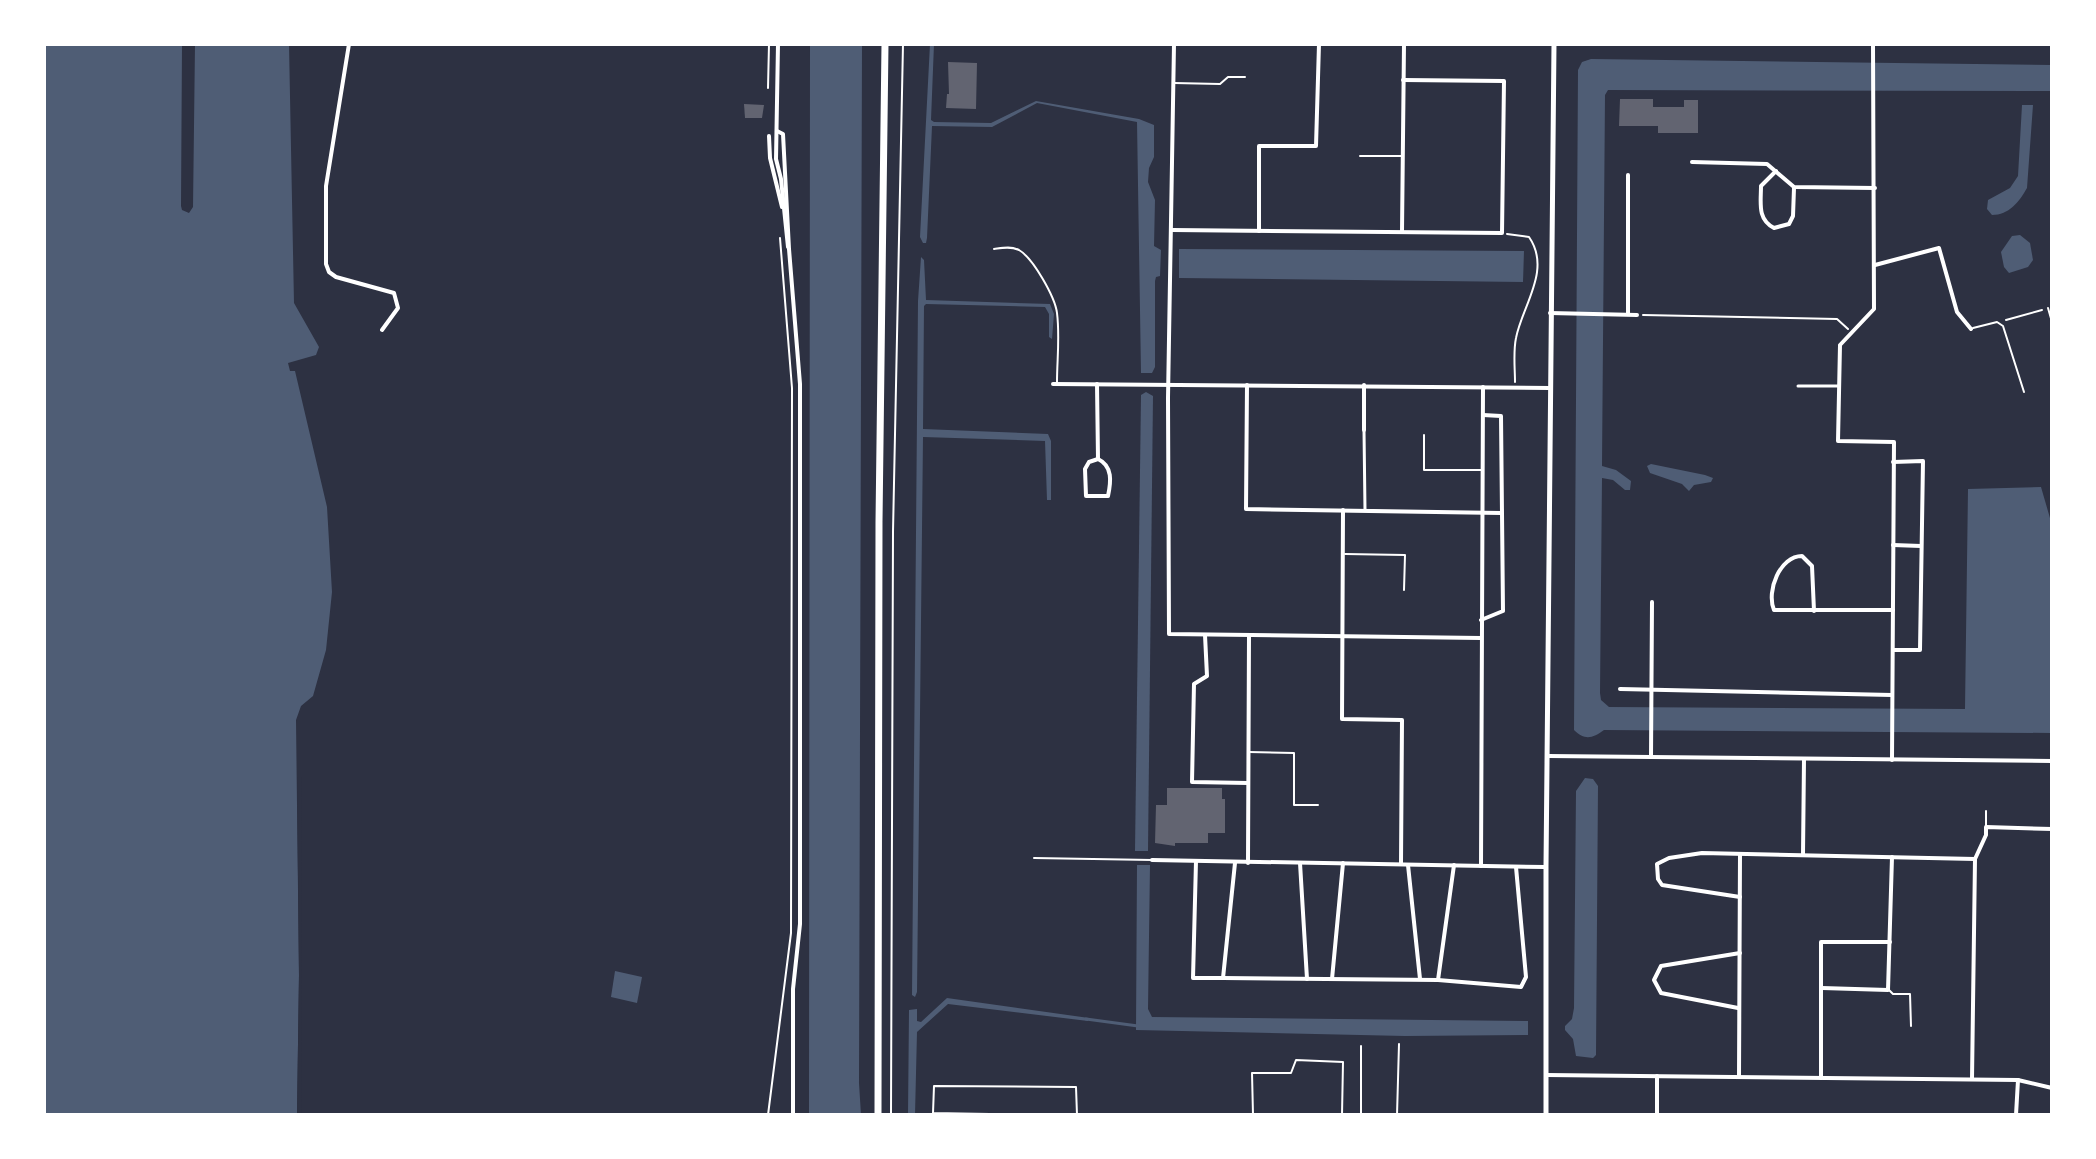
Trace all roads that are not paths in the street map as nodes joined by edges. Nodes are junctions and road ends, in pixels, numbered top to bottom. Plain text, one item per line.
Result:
1 (349, 44) edge
2 (778, 44) edge
3 (885, 44) edge
4 (1174, 44) edge
5 (1319, 44) edge
6 (1404, 44) edge
7 (1554, 44) edge
8 (1873, 44) edge
9 (1245, 77) dead end
10 (1403, 80) junction
11 (1174, 83) junction
12 (777, 131) junction
13 (769, 136) dead end
14 (1360, 156) dead end
15 (1402, 156) junction
16 (1692, 162) dead end
17 (1776, 171) junction
18 (1628, 175) dead end
19 (1794, 187) junction
20 (1875, 188) junction
21 (784, 210) junction
22 (1172, 230) junction
23 (1259, 231) junction
24 (1402, 231) junction
25 (789, 249) junction
26 (994, 249) dead end
27 (1875, 265) junction
28 (2048, 308) road end
29 (1550, 313) junction
30 (1628, 314) junction
31 (1637, 315) road end
32 (2052, 322) edge
33 (1971, 329) joint
34 (382, 330) dead end
35 (1055, 384) joint
36 (1097, 384) junction
37 (1169, 384) junction
38 (1247, 385) junction
39 (1364, 385) junction
40 (1798, 386) dead end
41 (1839, 386) junction
42 (1483, 387) junction
43 (1550, 388) junction
44 (2024, 392) dead end
45 (1483, 415) junction
46 (1364, 430) joint
47 (1424, 435) dead end
48 (1098, 459) junction
49 (1893, 462) junction
50 (1482, 470) junction
51 (1343, 510) junction
52 (1365, 510) junction
53 (1482, 513) junction
54 (1501, 513) junction
55 (1893, 545) junction
56 (1921, 546) junction
57 (1343, 553) junction
58 (1404, 590) dead end
59 (1652, 602) dead end
60 (1893, 610) junction
61 (1814, 611) junction
62 (1481, 620) junction
63 (1205, 635) junction
64 (1249, 635) junction
65 (1343, 636) junction
66 (1481, 638) junction
67 (1893, 650) junction
68 (1620, 689) dead end
69 (1652, 689) junction
70 (1892, 695) junction
71 (1248, 752) junction
72 (1548, 756) junction
73 (1651, 757) junction
74 (1804, 759) junction
75 (1892, 760) junction
76 (2052, 761) edge
77 (1248, 783) junction
78 (1318, 805) dead end
79 (1986, 811) dead end
80 (1986, 827) junction
81 (2052, 829) edge
82 (1740, 854) junction
83 (1803, 855) junction
84 (1892, 857) junction
85 (1034, 858) dead end
86 (1975, 859) junction
87 (1152, 860) joint
88 (1196, 861) junction
89 (1235, 863) junction
90 (1248, 863) junction
91 (1300, 863) junction
92 (1343, 863) junction
93 (1401, 864) junction
94 (1408, 865) junction
95 (1454, 865) junction
96 (1481, 866) junction
97 (1516, 867) junction
98 (1546, 867) junction
99 (1740, 897) junction
100 (1890, 942) junction
101 (1740, 953) junction
102 (1223, 978) junction
103 (1307, 979) junction
104 (1332, 979) junction
105 (1420, 979) junction
106 (1438, 980) junction
107 (1822, 988) junction
108 (1888, 990) junction
109 (1739, 1008) junction
110 (1911, 1026) dead end
111 (1399, 1044) dead end
112 (1361, 1046) dead end
113 (1546, 1075) junction
114 (1657, 1076) junction
115 (1739, 1077) junction
116 (1821, 1078) junction
117 (1972, 1079) junction
118 (2018, 1080) junction
119 (2052, 1088) edge
120 (793, 1115) edge
121 (878, 1115) edge
122 (1044, 1115) edge
123 (1077, 1115) edge
124 (1253, 1115) edge
125 (1342, 1115) edge
126 (1361, 1115) edge
127 (1397, 1115) edge
128 (1546, 1115) edge
129 (1657, 1115) edge
130 (2016, 1115) edge

1 - 34 street
2 - 12 street
3 - 121 main road
4 - 11 street
5 - 23 street
6 - 10 street
7 - 29 street
8 - 20 street
9 - 11 lane
10 - 15 street
10 - 24 street
11 - 22 street
12 - 21 street
12 - 25 street
13 - 21 street
14 - 15 lane
15 - 24 street
16 - 17 street
17 - 19 street
17 - 19 street
18 - 30 street
19 - 20 street
20 - 27 street
21 - 25 street
22 - 23 street
22 - 37 street
23 - 24 street
25 - 120 street
26 - 35 lane
27 - 33 street
27 - 41 street
28 - 32 lane
29 - 30 street
29 - 43 street
30 - 31 street
33 - 44 lane
35 - 36 street
36 - 37 street
36 - 48 street
37 - 38 street
37 - 63 street
38 - 39 street
38 - 51 street
39 - 42 street
39 - 46 street
40 - 41 street
41 - 49 street
42 - 43 street
42 - 45 street
43 - 72 street
45 - 50 street
45 - 54 street
46 - 52 street
47 - 50 lane
48 - 48 street
49 - 55 street
49 - 56 street
50 - 53 street
51 - 52 street
51 - 57 street
52 - 53 street
53 - 54 street
53 - 62 street
54 - 62 street
55 - 56 street
55 - 60 street
56 - 67 street
57 - 58 lane
57 - 65 street
59 - 69 street
60 - 61 street
60 - 67 street
61 - 61 street
62 - 66 street
63 - 64 street
63 - 77 street
64 - 65 street
64 - 71 street
65 - 66 street
65 - 93 street
66 - 96 street
67 - 70 street
68 - 69 street
69 - 70 street
69 - 73 street
70 - 75 street
71 - 77 street
71 - 78 lane
72 - 73 street
72 - 98 street
73 - 74 street
74 - 75 street
74 - 83 street
75 - 76 street
77 - 90 street
79 - 80 lane
80 - 81 street
80 - 86 street
82 - 83 street
82 - 99 street
82 - 99 street
83 - 84 street
84 - 86 street
84 - 100 street
85 - 87 lane
86 - 117 street
87 - 88 street
88 - 89 street
88 - 102 street
89 - 90 street
89 - 102 street
90 - 91 street
91 - 92 street
91 - 103 street
92 - 93 street
92 - 104 street
93 - 94 street
94 - 95 street
94 - 105 street
95 - 96 street
95 - 106 street
96 - 97 street
97 - 98 street
97 - 106 street
98 - 113 street
99 - 101 street
100 - 107 street
100 - 108 street
101 - 109 street
101 - 109 street
102 - 103 street
103 - 104 street
104 - 105 street
105 - 106 street
107 - 108 street
107 - 116 street
108 - 110 lane
109 - 115 street
111 - 127 lane
112 - 126 lane
113 - 114 street
113 - 128 street
114 - 115 street
114 - 129 street
115 - 116 street
116 - 117 street
117 - 118 street
118 - 119 street
118 - 130 street
122 - 123 lane
124 - 125 lane

